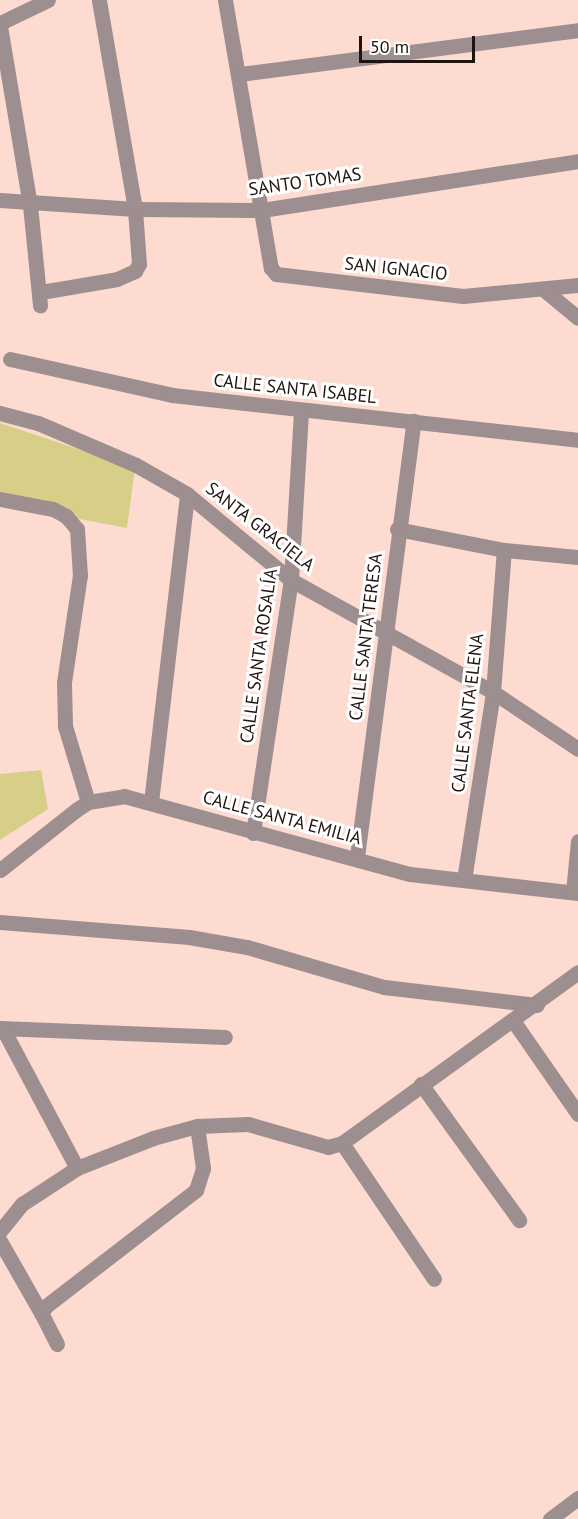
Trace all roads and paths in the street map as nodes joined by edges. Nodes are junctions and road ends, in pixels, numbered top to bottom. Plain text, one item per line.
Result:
1 (48, 0) edge
2 (99, 0) edge
3 (225, 0) edge
4 (0, 24) edge
5 (578, 30) edge
6 (240, 74) junction
7 (578, 162) edge
8 (0, 200) edge
9 (30, 205) junction
10 (135, 209) junction
11 (262, 210) junction
12 (578, 285) edge
13 (543, 289) junction
14 (578, 318) edge
15 (10, 359) dead end
16 (301, 412) junction
17 (0, 413) edge
18 (414, 421) junction
19 (578, 440) edge
20 (187, 494) junction
21 (0, 499) edge
22 (398, 529) junction
23 (504, 550) junction
24 (578, 557) edge
25 (291, 580) junction
26 (388, 631) junction
27 (493, 692) junction
28 (578, 749) edge
29 (88, 802) junction
30 (150, 802) junction
31 (253, 833) junction
32 (578, 841) edge
33 (357, 857) junction
34 (0, 870) edge
35 (464, 880) junction
36 (575, 892) edge
37 (0, 922) edge
38 (578, 972) edge
39 (537, 1005) junction
40 (514, 1022) junction
41 (2, 1029) edge
42 (225, 1037) dead end
43 (421, 1084) junction
44 (576, 1106) edge
45 (197, 1126) junction
46 (342, 1143) junction
47 (77, 1168) junction
48 (519, 1220) dead end
49 (0, 1231) edge
50 (0, 1241) edge
51 (435, 1279) dead end
52 (42, 1313) junction
53 (57, 1344) dead end
54 (576, 1502) edge
55 (550, 1519) edge

1 - 4 street
2 - 10 street
3 - 6 street, SAN IGNACIO
4 - 9 street
5 - 6 street
6 - 11 street, SAN IGNACIO
7 - 11 street, SANTO TOMAS
8 - 9 street, SANTO TOMAS
9 - 10 street, SANTO TOMAS
9 - 10 street
10 - 11 street, SANTO TOMAS
11 - 13 street, SAN IGNACIO
12 - 13 street, SAN IGNACIO
13 - 14 street
15 - 16 street, CALLE SANTA ISABEL
16 - 18 street, CALLE SANTA ISABEL
16 - 25 street, CALLE SANTA ROSALÍA
17 - 20 street, SANTA GRACIELA
18 - 19 street, CALLE SANTA ISABEL
18 - 22 street, CALLE SANTA TERESA
20 - 25 street, SANTA GRACIELA
20 - 30 street
21 - 29 street
22 - 23 street
22 - 26 street, CALLE SANTA TERESA
23 - 24 street
23 - 27 street, CALLE SANTA ELENA
25 - 26 street, SANTA GRACIELA
25 - 31 street, CALLE SANTA ROSALÍA
26 - 27 street, SANTA GRACIELA
26 - 33 street, CALLE SANTA TERESA
27 - 28 street, SANTA GRACIELA
27 - 35 street, CALLE SANTA ELENA
29 - 30 street, CALLE SANTA EMILIA
29 - 34 street, CALLE SANTA EMILIA
30 - 31 street, CALLE SANTA EMILIA
31 - 33 street, CALLE SANTA EMILIA
32 - 36 street
33 - 35 street, CALLE SANTA EMILIA
35 - 36 street, CALLE SANTA EMILIA
37 - 39 street
38 - 39 street
39 - 40 street
40 - 43 street
40 - 44 street
41 - 42 street
41 - 47 street
43 - 46 street
43 - 48 street
45 - 46 street
45 - 47 street
45 - 52 street
46 - 51 street
47 - 49 street
50 - 52 street
52 - 53 street
54 - 55 street

